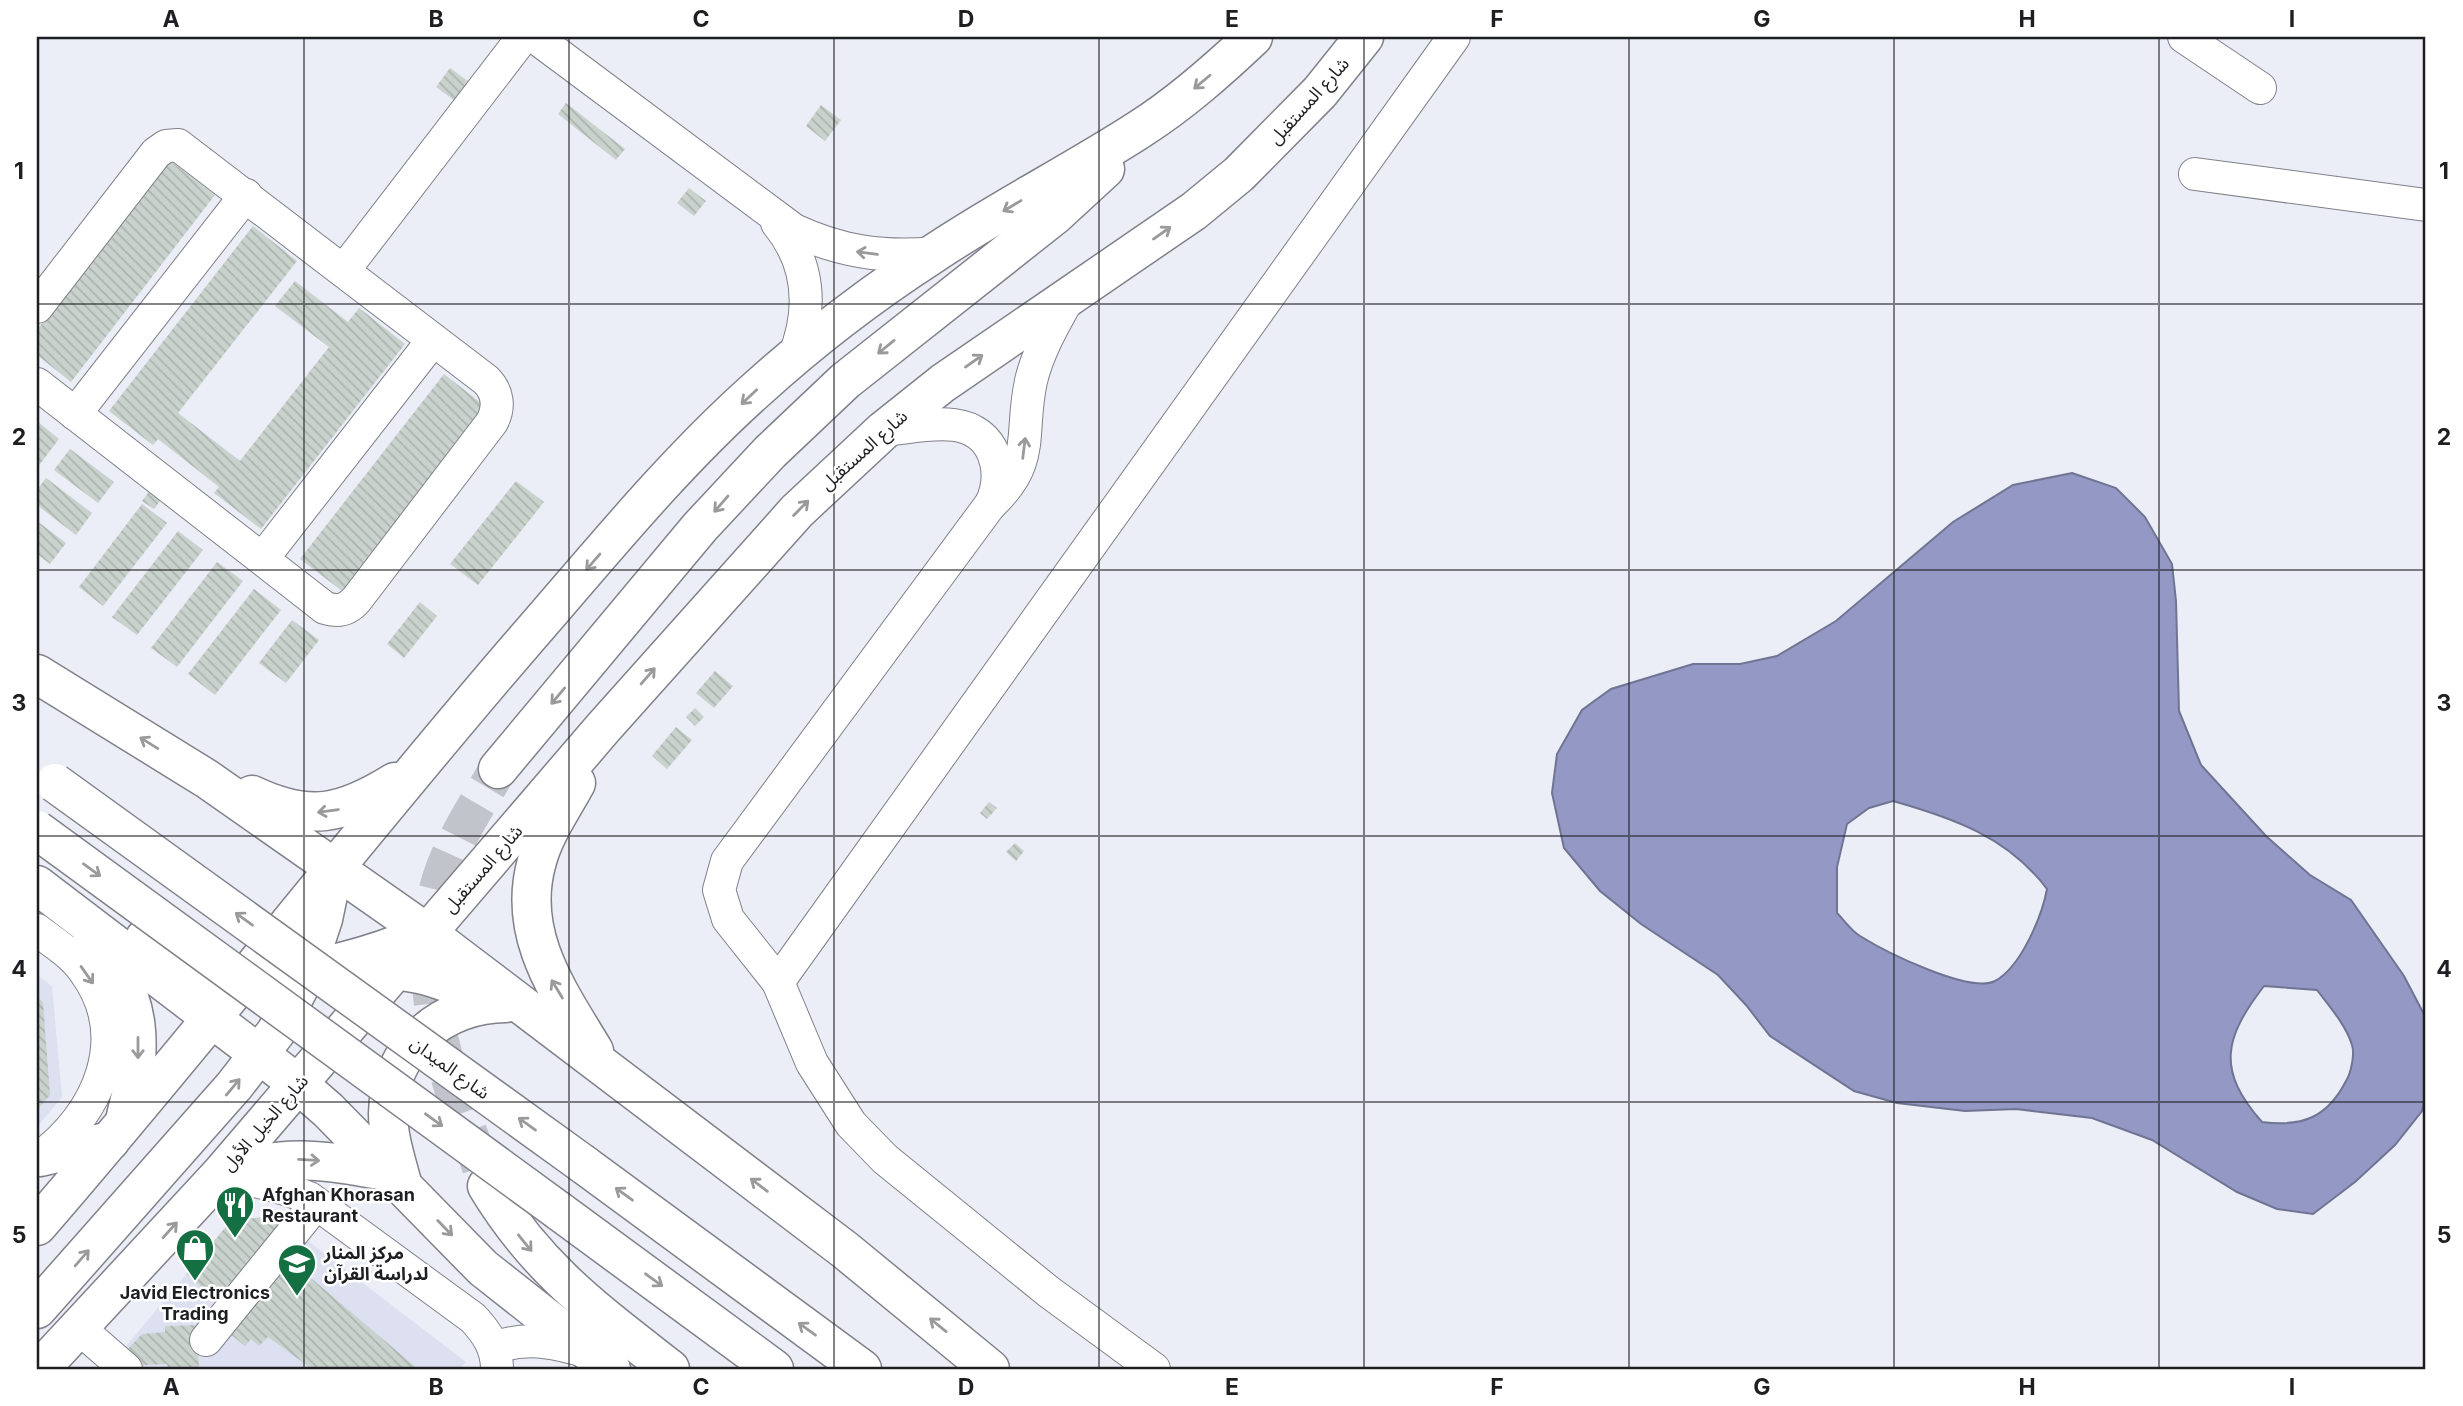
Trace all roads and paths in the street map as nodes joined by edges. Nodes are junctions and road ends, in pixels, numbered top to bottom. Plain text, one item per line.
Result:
1 (523, 37) edge
2 (535, 37) edge
3 (1253, 37) edge
4 (1364, 37) edge
5 (1454, 37) edge
6 (2184, 37) edge
7 (2260, 88) dead end
8 (1142, 128) junction
9 (2195, 174) dead end
10 (246, 195) junction
11 (2426, 205) edge
12 (771, 216) junction
13 (934, 253) junction
14 (344, 270) junction
15 (1069, 298) junction
16 (37, 307) edge
17 (433, 340) junction
18 (794, 357) junction
19 (37, 384) edge
20 (75, 414) junction
21 (884, 430) junction
22 (990, 505) junction
23 (263, 558) junction
24 (37, 674) edge
25 (603, 728) junction
26 (498, 769) tunnel mouth
27 (411, 772) junction
28 (46, 775) edge
29 (207, 779) junction
30 (37, 830) edge
31 (343, 873) junction
32 (37, 875) edge
33 (37, 885) edge
34 (37, 896) edge
35 (37, 930) edge
36 (427, 933) junction
37 (396, 969) junction
38 (315, 974) junction
39 (245, 976) junction
40 (778, 982) junction
41 (519, 1003) junction
42 (211, 1017) junction
43 (260, 1054) junction
44 (605, 1069) junction
45 (298, 1084) junction
46 (117, 1133) junction
47 (38, 1158) edge
48 (219, 1176) junction
49 (396, 1177) junction
50 (487, 1186) tunnel mouth
51 (313, 1201) junction
52 (37, 1226) edge
53 (37, 1309) edge
54 (80, 1329) junction
55 (206, 1340) dead end
56 (495, 1359) edge
57 (598, 1360) edge
58 (40, 1369) edge
59 (126, 1369) edge
60 (670, 1369) edge
61 (774, 1369) edge
62 (862, 1369) edge
63 (990, 1369) edge
64 (1154, 1369) edge

1 - 14 street
2 - 12 street
3 -> 8 main road
15 -> 4 main road, شارع المستقبل
5 - 40 street
6 - 7 street
8 -> 13 main road
8 -> 26 main road
9 - 11 street
10 - 14 street
10 - 16 street
10 - 20 street
13 -> 12 street
12 - 18 street
13 - 18 main road
14 - 17 street
21 -> 15 main road, شارع المستقبل
22 -> 15 street
17 - 23 street
17 - 23 street
18 -> 27 main road
19 - 20 street
20 - 23 street
21 - 22 street
25 -> 21 main road, شارع المستقبل
22 - 40 street
29 -> 24 main road
25 - 36 main road, شارع المستقبل
44 -> 25 main road
27 -> 29 main road
27 - 31 main road
62 -> 28 main road, شارع الميدان, bridge
29 - 31 main road
30 -> 61 main road, bridge
31 - 36 main road
31 - 38 main road
31 - 39 main road
32 - 39 main road
33 - 42 main road
34 -> 46 main road
35 -> 47 street
36 - 37 main road, شارع الخيل الأول
36 - 38 main road
36 - 41 main road
37 - 38 main road
37 - 41 main road
37 - 45 main road, شارع الخيل الأول
38 - 39 main road
38 - 42 main road
38 - 43 main road
38 - 45 main road
39 - 42 main road
40 - 64 street
41 - 44 main road
41 - 49 main road
42 - 43 main road
42 - 46 main road
43 - 45 main road
53 -> 43 main road
63 -> 44 main road
45 - 48 main road, شارع الخيل الأول
45 - 49 main road
46 - 47 main road
46 - 52 main road
48 -> 49 main road
48 - 51 street
54 -> 48 main road, شارع الخيل الأول
49 -> 57 main road
50 -> 60 main road
51 - 55 street
51 - 56 street
54 - 58 main road, شارع الخيل الأول
54 - 59 street
56 - 57 street

